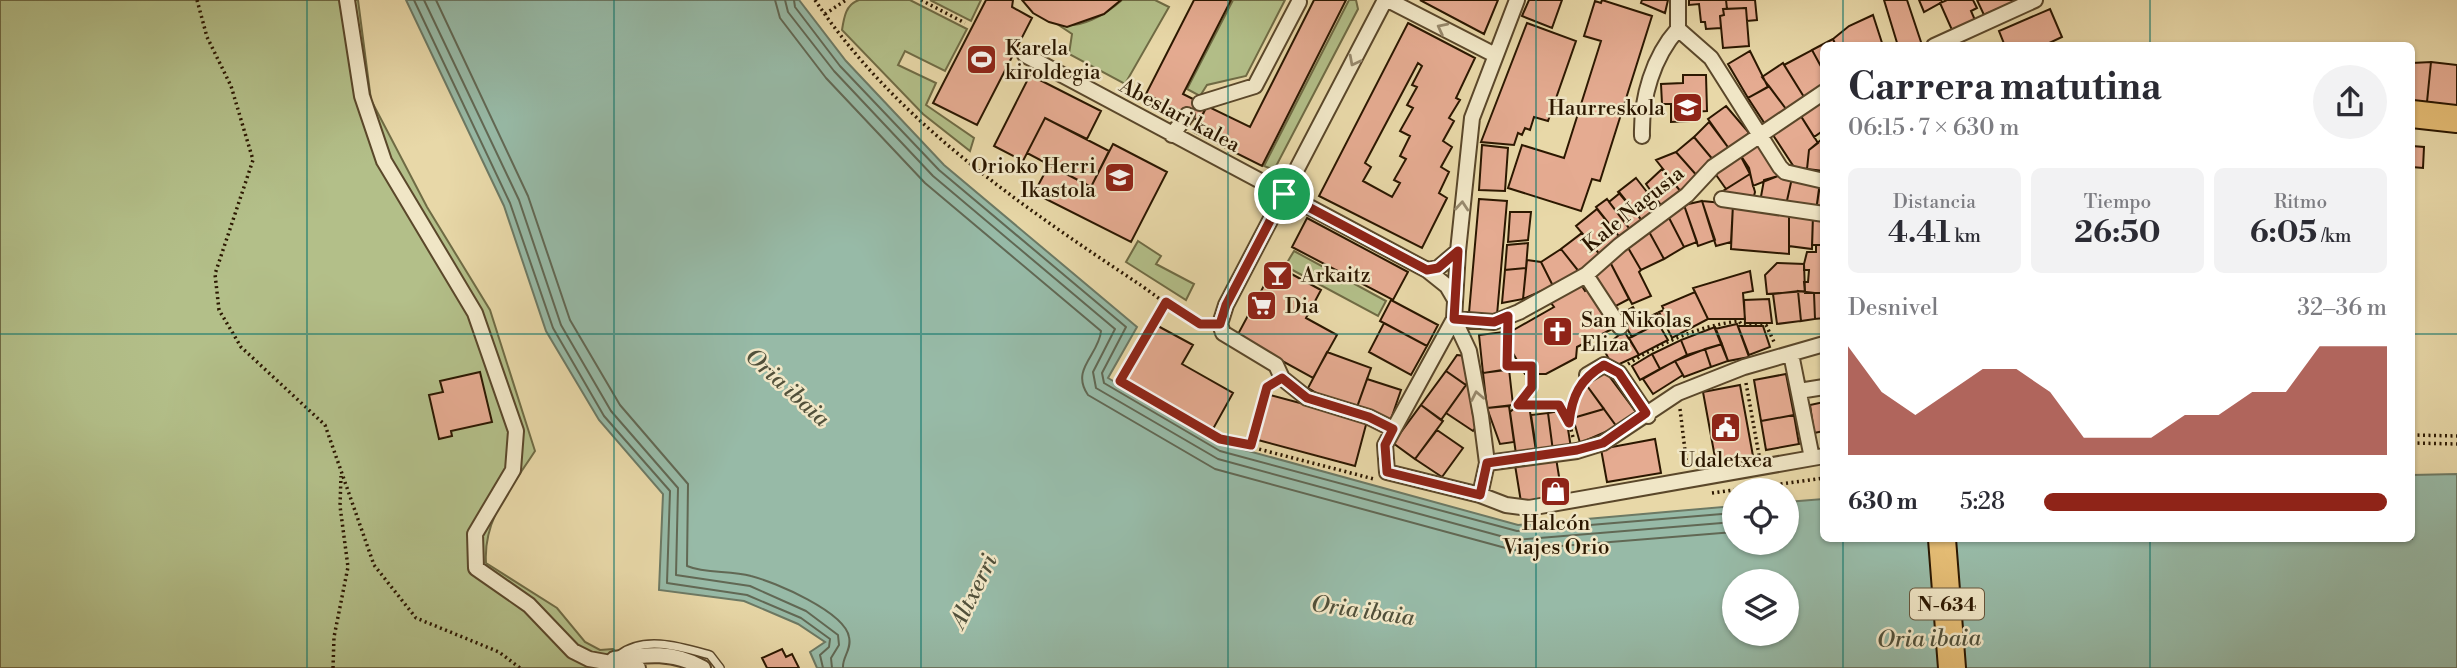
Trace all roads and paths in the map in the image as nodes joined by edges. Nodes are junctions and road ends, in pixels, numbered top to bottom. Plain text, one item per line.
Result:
1 (197, 0) edge
2 (347, 0) edge
3 (815, 0) edge
4 (846, 0) edge
5 (921, 0) edge
6 (1386, 0) edge
7 (1517, 0) edge
8 (1678, 0) edge
9 (2035, 0) edge
10 (1299, 2) dead end
11 (825, 14) junction
12 (965, 23) dead end
13 (1678, 29) junction
14 (1943, 42) edge
15 (1025, 55) dead end
16 (1495, 55) junction
17 (1820, 95) edge
18 (1200, 103) dead end
19 (2415, 114) edge
20 (1187, 115) dead end
21 (2457, 119) edge
22 (1759, 134) junction
23 (1172, 135) junction
24 (1642, 136) dead end
25 (1820, 180) edge
26 (1284, 194) junction
27 (1722, 199) dead end
28 (1820, 213) edge
29 (1458, 251) junction
30 (1427, 270) junction
31 (1586, 275) junction
32 (1454, 298) junction
33 (1166, 302) junction
34 (1508, 316) junction
35 (1454, 319) junction
36 (1220, 324) junction
37 (1620, 327) dead end
38 (1775, 344) dead end
39 (1820, 345) edge
40 (1791, 355) junction
41 (1744, 367) junction
42 (1619, 373) junction
43 (1587, 375) joint
44 (1282, 378) junction
45 (1820, 388) edge
46 (1799, 391) junction
47 (1678, 393) junction
48 (1647, 415) junction
49 (1569, 423) junction
50 (1393, 429) junction
51 (2415, 435) edge
52 (2457, 436) edge
53 (2415, 443) edge
54 (2457, 444) edge
55 (1251, 445) junction
56 (1577, 450) junction
57 (1818, 457) edge
58 (1487, 463) junction
59 (1762, 467) junction
60 (341, 471) junction
61 (1386, 477) junction
62 (1820, 479) edge
63 (1689, 480) junction
64 (1799, 481) edge
65 (1480, 495) junction
66 (1942, 542) edge
67 (653, 653) junction
68 (589, 659) junction
69 (614, 659) junction
70 (333, 668) edge
71 (520, 668) edge
72 (638, 668) edge
73 (689, 668) edge
74 (703, 668) edge
75 (720, 668) edge
76 (1952, 668) edge

1 - 60 path
2 - 68 street
3 - 11 path
4 - 11 path
5 - 12 path
16 -> 6 street
6 -> 26 street
7 - 16 street
8 - 13 street
9 - 14 street
10 - 18 street
11 - 33 path
13 - 22 street
13 - 24 street
15 - 23 street, Abeslari kalea
29 -> 16 street
17 - 22 street, Kale Nagusia
19 - 21 highway
20 - 23 street
22 - 25 street
22 - 31 street, Kale Nagusia
23 - 26 street, Abeslari kalea
26 - 30 street, Abeslari kalea
26 - 36 street
27 - 28 street
29 - 30 street
29 - 32 street
30 - 32 street, Abeslari kalea
31 - 34 street, Kale Nagusia
31 - 37 street
32 - 35 street
33 - 36 path
33 - 55 path
34 - 35 street, Kale Nagusia
34 - 49 path
35 - 50 street
58 -> 35 street
36 - 44 street
38 - 42 path
39 - 40 street
40 - 41 street
40 - 46 street
41 - 47 street
41 - 59 path
42 - 43 street
42 - 48 street
43 - 49 path
44 - 50 street
44 - 55 path
45 - 46 street
46 - 57 street
47 - 48 street
47 - 63 path
48 - 56 street
49 - 56 path
50 - 61 street
51 - 52 path
53 - 54 path
55 - 61 path
56 - 58 street
57 - 59 street
58 - 65 street
59 - 63 street
60 - 70 path
60 - 71 path
61 - 65 street
62 - 64 path
63 - 65 street
66 - 76 highway, N-634
67 - 69 street
67 - 73 street
67 - 74 street
68 - 69 street
68 - 72 street
69 - 75 lane

